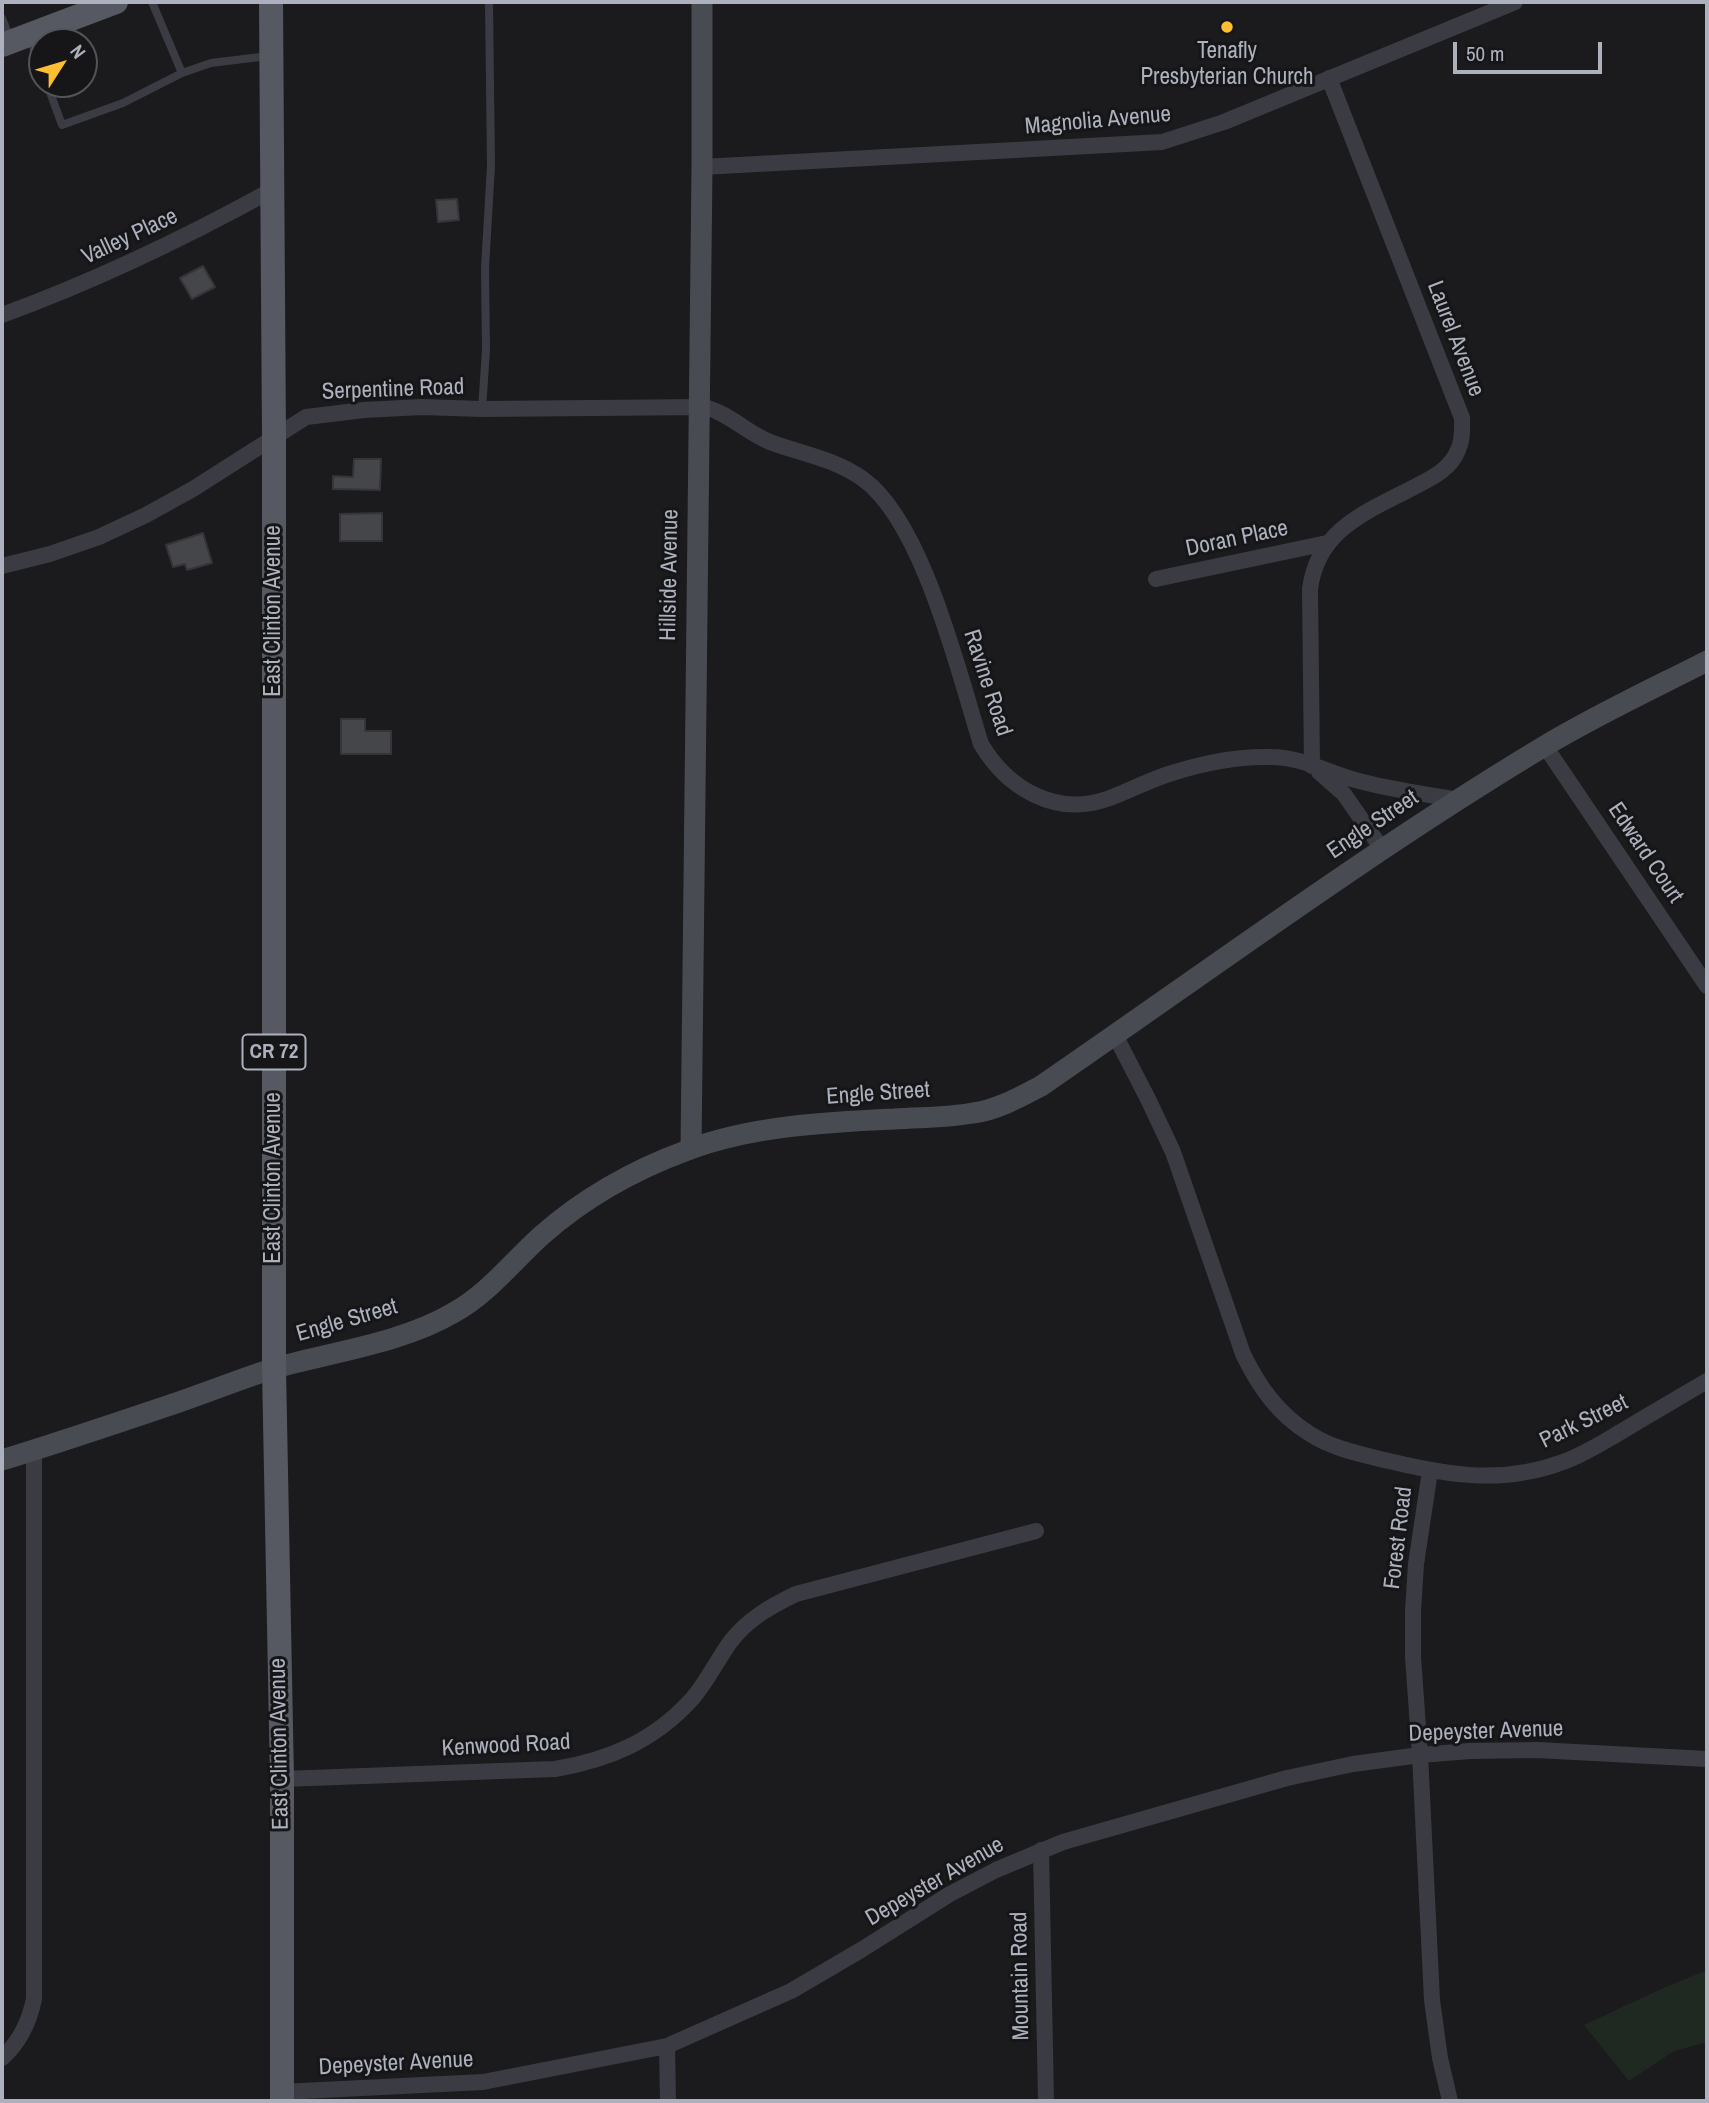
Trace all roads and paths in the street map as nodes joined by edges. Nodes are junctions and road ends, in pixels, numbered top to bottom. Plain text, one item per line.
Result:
1 (116, 2) edge
2 (152, 2) edge
3 (271, 2) edge
4 (489, 2) edge
5 (702, 2) edge
6 (1515, 2) edge
7 (2, 18) edge
8 (14, 40) edge
9 (28, 55) edge
10 (272, 56) junction
11 (182, 73) junction
12 (1329, 78) junction
13 (52, 98) edge
14 (702, 167) junction
15 (272, 190) junction
16 (2, 315) edge
17 (698, 406) junction
18 (482, 409) junction
19 (274, 438) junction
20 (1327, 544) junction
21 (2, 566) edge
22 (1156, 579) dead end
23 (1707, 661) edge
24 (1545, 746) junction
25 (1312, 766) junction
26 (1459, 800) junction
27 (1382, 849) junction
28 (1707, 986) edge
29 (1115, 1035) junction
30 (691, 1148) junction
31 (274, 1369) junction
32 (1707, 1381) edge
33 (34, 1450) junction
34 (2, 1460) edge
35 (1430, 1471) junction
36 (1036, 1531) dead end
37 (1420, 1755) junction
38 (1707, 1759) edge
39 (282, 1779) junction
40 (1041, 1850) junction
41 (667, 2046) junction
42 (2, 2058) edge
43 (282, 2097) edge
44 (668, 2101) edge
45 (1046, 2101) edge
46 (1450, 2101) edge

1 - 8 main road
2 - 11 lane
3 - 10 main road, East Clinton Avenue / CR 72
4 - 18 lane
5 - 14 street, Hillside Avenue
6 - 12 street, Magnolia Avenue
7 - 8 lane
8 - 9 lane
10 - 11 lane
10 - 15 main road, East Clinton Avenue / CR 72
11 - 13 lane
12 - 14 street, Magnolia Avenue
12 - 20 street, Laurel Avenue
14 - 17 street, Hillside Avenue
15 - 16 street, Valley Place
15 - 19 main road, East Clinton Avenue / CR 72
17 - 18 street, Serpentine Road
17 - 25 street, Ravine Road
17 - 30 street, Hillside Avenue
18 - 19 street, Serpentine Road
19 - 21 street, Serpentine Road
19 - 31 main road, East Clinton Avenue / CR 72
20 - 22 street, Doran Place
20 - 25 street, Laurel Avenue
23 - 24 street, Engle Street
24 - 26 street, Engle Street
24 - 28 street, Edward Court
25 - 26 street, Ravine Road
25 - 27 street, Ravine Road
26 - 27 street, Engle Street
27 - 29 street, Engle Street
29 - 30 street, Engle Street
29 - 35 street, Forest Road
30 - 31 street, Engle Street
31 - 33 street, Engle Street
31 - 39 main road, East Clinton Avenue / CR 72
32 - 35 street, Park Street
33 - 34 street, Engle Street
33 - 42 street
35 - 37 street, Forest Road
36 - 39 street, Kenwood Road
37 - 38 street, Depeyster Avenue
37 - 40 street, Depeyster Avenue
37 - 46 street, Forest Road
39 - 43 main road, East Clinton Avenue / CR 72
40 - 41 street, Depeyster Avenue
40 - 45 street, Mountain Road
41 - 43 street, Depeyster Avenue
41 - 44 street

